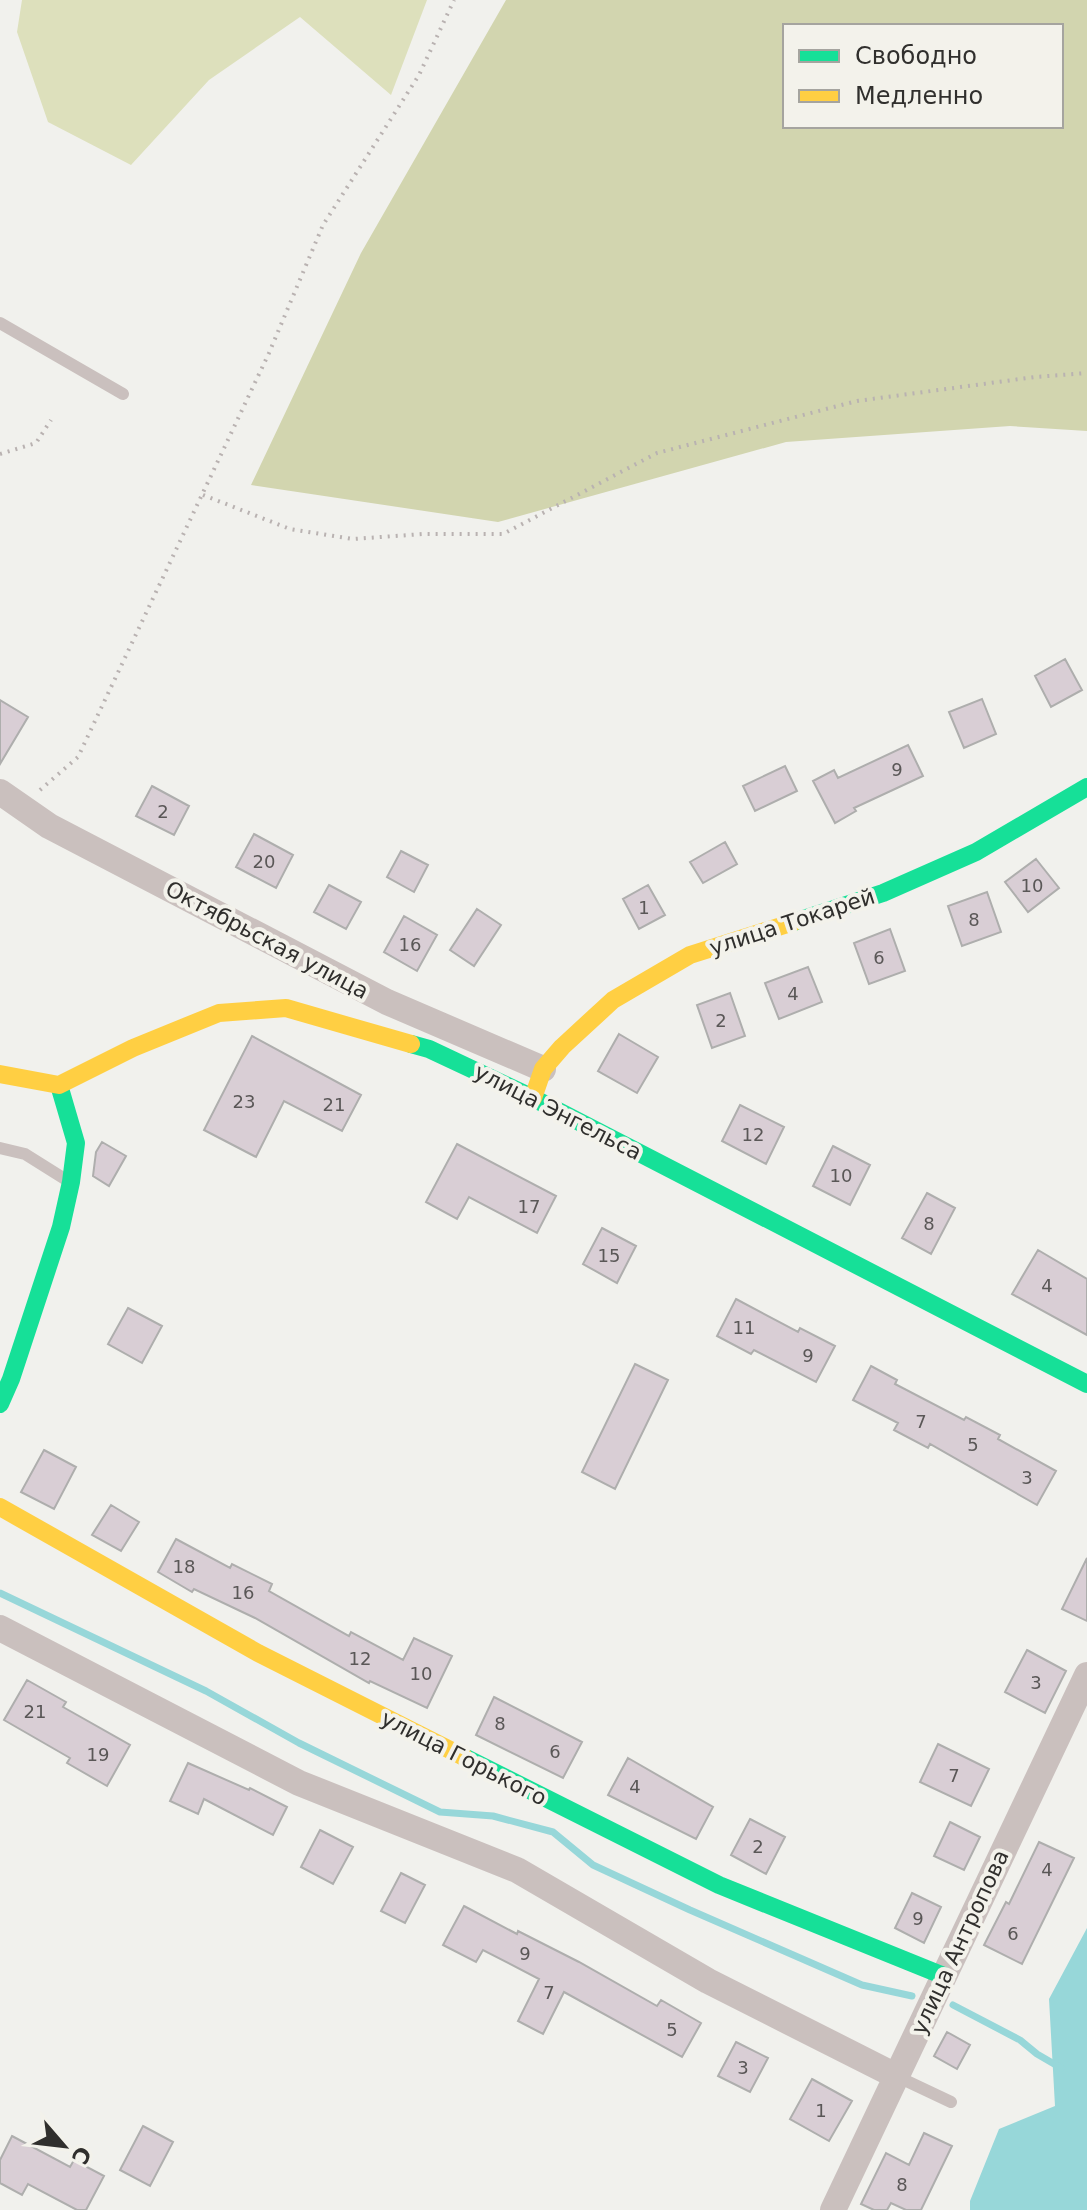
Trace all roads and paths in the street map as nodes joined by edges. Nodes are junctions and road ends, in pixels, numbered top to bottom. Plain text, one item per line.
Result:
1 (454, 0) edge
2 (0, 323) edge
3 (1087, 373) edge
4 (123, 394) dead end
5 (51, 420) dead end
6 (0, 454) edge
7 (203, 495) junction
8 (1087, 787) edge
9 (0, 792) edge
10 (49, 826) junction
11 (373, 1015) junction
12 (543, 1069) junction
13 (0, 1074) edge
14 (59, 1085) junction
15 (533, 1098) junction
16 (0, 1148) edge
17 (71, 1182) junction
18 (1087, 1384) edge
19 (0, 1404) edge
20 (0, 1507) edge
21 (0, 1628) edge
22 (1087, 1675) edge
23 (944, 1976) junction
24 (896, 2076) junction
25 (951, 2102) dead end
26 (833, 2210) edge

1 - 7 path
2 - 4 lane
3 - 7 path
5 - 6 path
7 - 10 path
8 - 12 street, улица Токарей
9 - 10 street, Октябрьская улица
10 - 11 street, Октябрьская улица
11 - 12 street, Октябрьская улица
11 - 14 street, улица Энгельса
11 - 15 street, улица Энгельса
12 - 15 street, улица Токарей
13 - 14 street
14 - 17 street
15 - 18 street, улица Энгельса
16 - 17 lane
17 - 19 street
20 - 23 street, улица Горького
21 - 24 street
22 - 23 street, улица Антропова
23 - 24 street, улица Антропова
24 - 25 lane
24 - 26 street, улица Антропова

